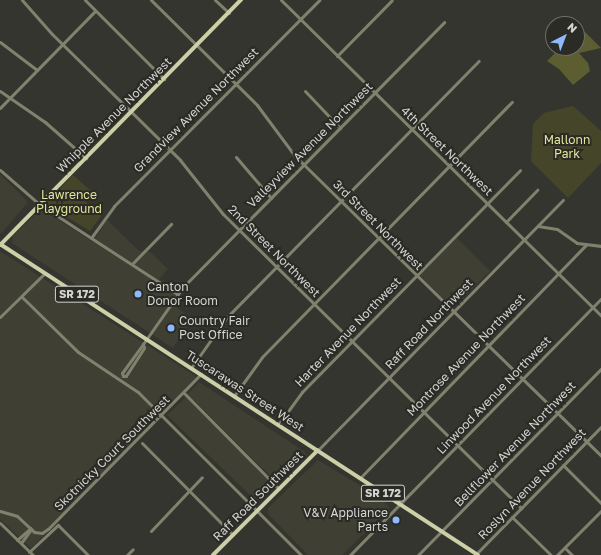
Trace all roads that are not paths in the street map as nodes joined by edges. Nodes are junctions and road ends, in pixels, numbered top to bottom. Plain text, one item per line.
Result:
1 (22, 0) edge
2 (84, 0) edge
3 (151, 0) edge
4 (215, 0) edge
5 (241, 0) edge
6 (281, 0) edge
7 (319, 0) edge
8 (392, 0) edge
9 (95, 11) junction
10 (228, 13) junction
11 (300, 19) junction
12 (444, 22) dead end
13 (0, 42) edge
14 (62, 44) junction
15 (197, 45) junction
16 (337, 56) junction
17 (479, 61) dead end
18 (38, 70) junction
19 (164, 78) junction
20 (235, 83) junction
21 (0, 91) edge
22 (305, 91) dead end
23 (374, 93) junction
24 (10, 97) junction
25 (512, 102) dead end
26 (0, 108) edge
27 (131, 112) junction
28 (340, 128) junction
29 (412, 130) junction
30 (169, 150) junction
31 (236, 157) dead end
32 (86, 158) junction
33 (304, 164) junction
34 (450, 166) junction
35 (0, 170) edge
36 (520, 170) dead end
37 (537, 190) dead end
38 (271, 198) junction
39 (563, 200) dead end
40 (341, 201) junction
41 (487, 203) junction
42 (39, 204) junction
43 (506, 222) junction
44 (171, 224) dead end
45 (538, 226) junction
46 (239, 230) junction
47 (91, 238) junction
48 (379, 238) junction
49 (524, 240) junction
50 (0, 245) edge
51 (586, 245) junction
52 (601, 246) edge
53 (132, 264) junction
54 (276, 267) junction
55 (45, 274) junction
56 (558, 274) junction
57 (416, 275) junction
58 (177, 294) junction
59 (22, 297) junction
60 (601, 299) edge
61 (314, 304) junction
62 (592, 307) junction
63 (453, 312) junction
64 (0, 316) edge
65 (601, 316) edge
66 (147, 340) junction
67 (351, 341) junction
68 (488, 346) junction
69 (191, 368) junction
70 (601, 368) edge
71 (200, 374) junction
72 (122, 377) junction
73 (389, 378) junction
74 (522, 379) junction
75 (184, 393) junction
76 (234, 396) junction
77 (423, 412) junction
78 (557, 414) junction
79 (162, 416) junction
80 (278, 425) junction
81 (601, 427) edge
82 (586, 442) junction
83 (142, 443) dead end
84 (457, 446) junction
85 (318, 450) junction
86 (601, 456) edge
87 (563, 466) junction
88 (202, 477) dead end
89 (360, 478) junction
90 (492, 480) junction
91 (279, 489) junction
92 (189, 491) junction
93 (601, 503) edge
94 (400, 504) junction
95 (521, 508) junction
96 (601, 510) edge
97 (0, 511) edge
98 (257, 511) junction
99 (512, 517) junction
100 (0, 523) edge
101 (31, 528) junction
102 (151, 531) dead end
103 (442, 531) junction
104 (233, 535) junction
105 (17, 540) junction
106 (21, 543) junction
107 (564, 548) junction
108 (133, 549) dead end
109 (29, 552) junction
110 (477, 554) edge
111 (33, 555) edge
112 (88, 555) edge
113 (127, 555) edge
114 (213, 555) edge
115 (302, 555) edge
116 (350, 555) edge
117 (418, 555) edge
118 (551, 555) edge
119 (557, 555) edge
120 (572, 555) edge

1 - 14 street, 2nd Street Northwest
2 - 9 street
3 - 15 street, 3rd Street Northwest
4 - 10 street
5 - 10 main road, Whipple Avenue Northwest
6 - 11 street, 4th Street Northwest
7 - 11 street, Grandview Avenue Northwest
8 - 16 street
9 - 14 street
9 - 19 street
10 - 15 main road, Whipple Avenue Northwest
11 - 16 street, 4th Street Northwest
11 - 20 street, Grandview Avenue Northwest
12 - 23 street, Valleyview Avenue Northwest
13 - 18 street
14 - 18 street
14 - 27 street, 2nd Street Northwest
15 - 19 main road, Whipple Avenue Northwest
15 - 20 street, 3rd Street Northwest
16 - 23 street, 4th Street Northwest
17 - 29 street
18 - 24 street
19 - 27 main road, Whipple Avenue Northwest
20 - 30 street, Grandview Avenue Northwest
20 - 33 street, 3rd Street Northwest
21 - 24 street
22 - 28 street
23 - 28 street, Valleyview Avenue Northwest
23 - 29 street, 4th Street Northwest
24 - 26 street
24 - 32 street
25 - 34 street
27 - 30 street, 2nd Street Northwest
27 - 32 main road, Whipple Avenue Northwest
28 - 33 street, Valleyview Avenue Northwest
29 - 34 street, 4th Street Northwest
29 - 40 street
30 - 46 street, 2nd Street Northwest
30 - 47 street, Grandview Avenue Northwest
31 - 38 street
32 - 42 main road, Whipple Avenue Northwest
33 - 38 street, Valleyview Avenue Northwest
33 - 40 street, 3rd Street Northwest
34 - 41 street, 4th Street Northwest
34 - 48 street
35 - 42 street
36 - 41 street, Harter Avenue Northwest
37 - 43 street
38 - 46 street, Valleyview Avenue Northwest
39 - 45 street, Raff Road Northwest
40 - 48 street, 3rd Street Northwest
40 - 54 street
41 - 43 street, 4th Street Northwest
41 - 57 street, Harter Avenue Northwest
42 - 47 street
42 - 50 main road, Whipple Avenue Northwest
43 - 49 street, 4th Street Northwest
44 - 53 street
45 - 49 street, Raff Road Northwest
45 - 51 street
46 - 54 street, 2nd Street Northwest
46 - 58 street, Valleyview Avenue Northwest
47 - 53 street
48 - 57 street, 3rd Street Northwest
48 - 61 street
49 - 56 street, 4th Street Northwest
49 - 63 street, Raff Road Northwest
50 - 55 main road, Tuscarawas Street West / SR 172
51 - 52 street
51 - 56 street, Montrose Avenue Northwest
53 - 58 street
54 - 61 street, 2nd Street Northwest
54 - 69 street
55 - 59 street
55 - 66 main road, Tuscarawas Street West / SR 172
56 - 62 street, 4th Street Northwest
56 - 68 street, Montrose Avenue Northwest
57 - 63 street, 3rd Street Northwest
57 - 67 street, Harter Avenue Northwest
58 - 66 street, Valleyview Avenue Northwest
59 - 64 street
59 - 72 street
60 - 62 street, Linwood Avenue Northwest
61 - 67 street, 2nd Street Northwest
61 - 76 street
62 - 65 street, 4th Street Northwest
62 - 74 street, Linwood Avenue Northwest
63 - 68 street, 3rd Street Northwest
63 - 73 street, Raff Road Northwest
66 - 69 main road, Tuscarawas Street West / SR 172
66 - 72 street, Valleyview Avenue Northwest
67 - 73 street, 2nd Street Northwest
67 - 80 street, Harter Avenue Northwest
68 - 74 street, 3rd Street Northwest
68 - 77 street, Montrose Avenue Northwest
69 - 71 main road, Tuscarawas Street West / SR 172
70 - 78 street, Bellflower Avenue Northwest
71 - 75 street, Skotnicky Court Southwest
71 - 76 main road, Tuscarawas Street West / SR 172
72 - 79 street
73 - 77 street, 2nd Street Northwest
73 - 85 street, Raff Road Northwest
74 - 78 street, 3rd Street Northwest
74 - 84 street, Linwood Avenue Northwest
75 - 79 street, Skotnicky Court Southwest
75 - 91 street
76 - 80 main road, Tuscarawas Street West / SR 172
77 - 84 street, 2nd Street Northwest
77 - 89 street, Montrose Avenue Northwest
78 - 82 street, 3rd Street Northwest
78 - 90 street, Bellflower Avenue Northwest
79 - 98 street
79 - 101 street, Skotnicky Court Southwest
80 - 85 main road, Tuscarawas Street West / SR 172
81 - 82 street, Roslyn Avenue Northwest
82 - 86 street, 3rd Street Northwest
82 - 87 street, Roslyn Avenue Northwest
83 - 92 street
84 - 90 street, 2nd Street Northwest
84 - 94 street, Linwood Avenue Northwest
85 - 89 main road, Tuscarawas Street West / SR 172
85 - 91 main road, Raff Road Southwest
87 - 93 street
87 - 95 street, Roslyn Avenue Northwest
88 - 92 street
89 - 94 main road, Tuscarawas Street West / SR 172
90 - 95 street, 2nd Street Northwest
90 - 103 street, Bellflower Avenue Northwest
91 - 98 main road, Raff Road Southwest
92 - 102 street
92 - 104 street
94 - 103 main road, Tuscarawas Street West / SR 172
94 - 116 street, Linwood Avenue Northwest
95 - 99 street, Roslyn Avenue Northwest
96 - 107 street
97 - 101 street
98 - 104 main road, Raff Road Southwest
98 - 115 street
99 - 110 street, Roslyn Avenue Northwest
99 - 118 street
100 - 105 street
101 - 105 street
101 - 106 street
103 - 110 main road, Tuscarawas Street West / SR 172
103 - 117 street, Bellflower Avenue Northwest
104 - 114 main road, Raff Road Southwest
105 - 106 street
106 - 109 street
107 - 119 street
107 - 120 street
108 - 113 street
109 - 111 street
109 - 112 street, Skotnicky Court Southwest

